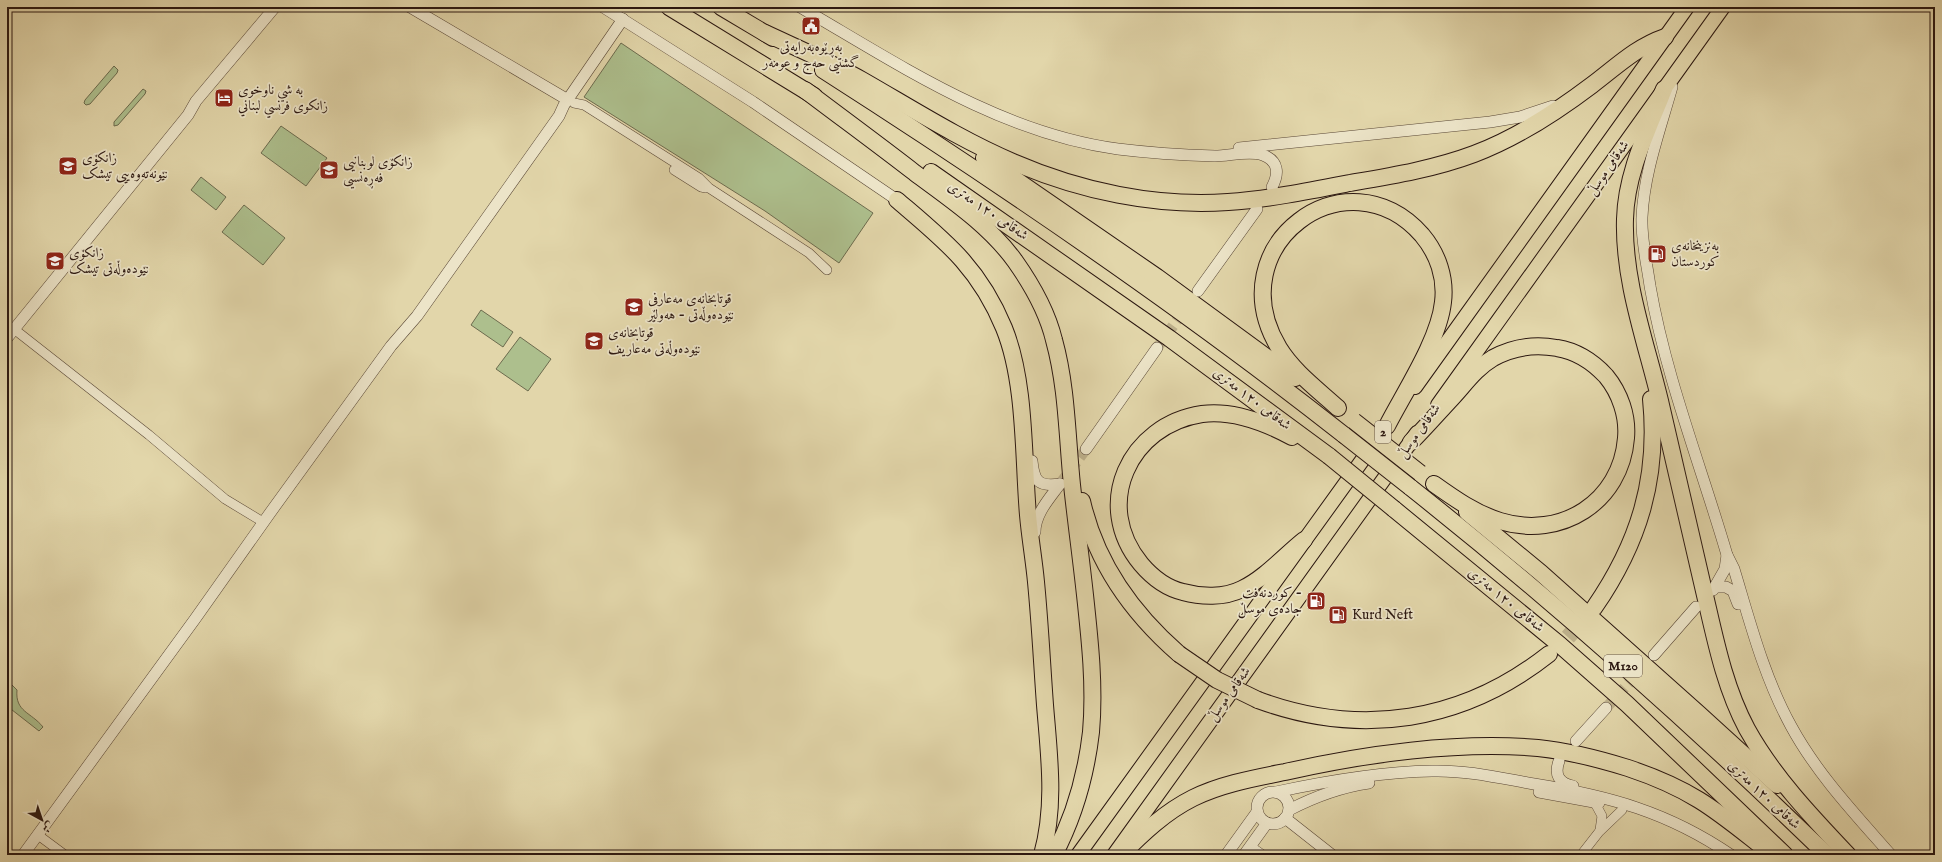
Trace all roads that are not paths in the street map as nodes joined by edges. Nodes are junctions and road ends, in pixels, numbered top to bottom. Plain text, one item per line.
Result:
1 (275, 7) edge
2 (410, 7) edge
3 (603, 7) edge
4 (669, 7) edge
5 (721, 7) edge
6 (800, 7) edge
7 (1687, 7) edge
8 (1723, 7) edge
9 (623, 19) junction
10 (765, 33) junction
11 (1665, 36) junction
12 (1676, 73) junction
13 (1592, 85) junction
14 (1664, 89) junction
15 (805, 90) junction
16 (568, 103) junction
17 (904, 104) junction
18 (1185, 154) junction
19 (1272, 187) dead end
20 (897, 200) junction
21 (1257, 209) dead end
22 (827, 270) dead end
23 (1198, 291) dead end
24 (1639, 319) junction
25 (9, 332) edge
26 (1157, 348) tunnel mouth
27 (1338, 408) junction
28 (1066, 415) junction
29 (1387, 426) junction
30 (1411, 442) junction
31 (1086, 449) tunnel mouth
32 (1328, 456) junction
33 (1434, 484) junction
34 (263, 522) junction
35 (1304, 540) junction
36 (1727, 554) junction
37 (1035, 577) junction
38 (1696, 607) dead end
39 (1594, 608) tunnel mouth
40 (1549, 654) tunnel mouth
41 (1654, 655) dead end
42 (1606, 708) tunnel mouth
43 (1576, 741) dead end
44 (1559, 762) dead end
45 (1579, 791) junction
46 (1276, 792) junction
47 (1595, 802) junction
48 (1622, 810) junction
49 (1257, 812) junction
50 (1287, 814) junction
51 (1816, 821) junction
52 (1267, 823) junction
53 (1599, 832) junction
54 (38, 835) junction
55 (1247, 851) edge
56 (23, 855) edge
57 (64, 855) edge
58 (1042, 855) edge
59 (1054, 855) edge
60 (1078, 855) edge
61 (1114, 855) edge
62 (1122, 855) edge
63 (1226, 855) edge
64 (1263, 855) edge
65 (1332, 855) edge
66 (1581, 855) edge
67 (1720, 855) edge
68 (1731, 855) edge
69 (1773, 855) edge
70 (1785, 855) edge
71 (1827, 855) edge
72 (1848, 855) edge
73 (1885, 855) edge
74 (1891, 855) edge

1 - 25 street
2 - 16 street
3 - 9 street
4 - 15 highway, شەقامی ١٢٠ مەتری
5 - 10 highway, شەقامی ١٢٠ مەتری
6 - 18 street
7 - 11 highway, شەقامی موسڵ / 2
8 - 12 highway, شەقامی موسڵ / 2
9 - 16 street
9 - 20 street
10 - 17 highway
10 - 71 highway, شەقامی ١٢٠ مەتری / M120, bridge
11 - 13 highway
11 - 29 highway, شەقامی موسڵ / 2
12 - 14 highway, شەقامی موسڵ / 2
12 - 36 street
13 - 17 highway
13 - 18 street
14 - 24 highway
14 - 30 highway, شەقامی موسڵ / 2
15 - 28 highway
15 - 32 highway, شەقامی ١٢٠ مەتری
16 - 22 street
16 - 34 street
17 - 27 highway
18 - 19 street
20 - 37 highway
20 - 37 street
21 - 23 street
24 - 39 highway
24 - 51 highway
25 - 34 street
26 - 31 street
27 - 29 highway
27 - 33 highway, bridge
28 - 40 highway, bridge
28 - 59 highway
29 - 35 highway, شەقامی موسڵ / 2
30 - 33 highway
30 - 61 highway, شەقامی موسڵ / 2
32 - 35 highway
32 - 70 highway, شەقامی ١٢٠ مەتری / M120, bridge
33 - 51 highway
34 - 54 street
35 - 60 highway, شەقامی موسڵ / 2
36 - 73 street
36 - 74 street
37 - 58 highway
38 - 41 street
42 - 43 street
44 - 45 street
45 - 46 street
45 - 68 street
46 - 49 street
46 - 50 street
47 - 48 street
47 - 50 street
47 - 53 street
48 - 53 street
48 - 67 street
49 - 52 street
49 - 63 street
50 - 52 street
50 - 65 street
51 - 72 highway
52 - 55 street
53 - 66 street
54 - 56 street
54 - 57 street
55 - 64 street
62 - 69 highway

